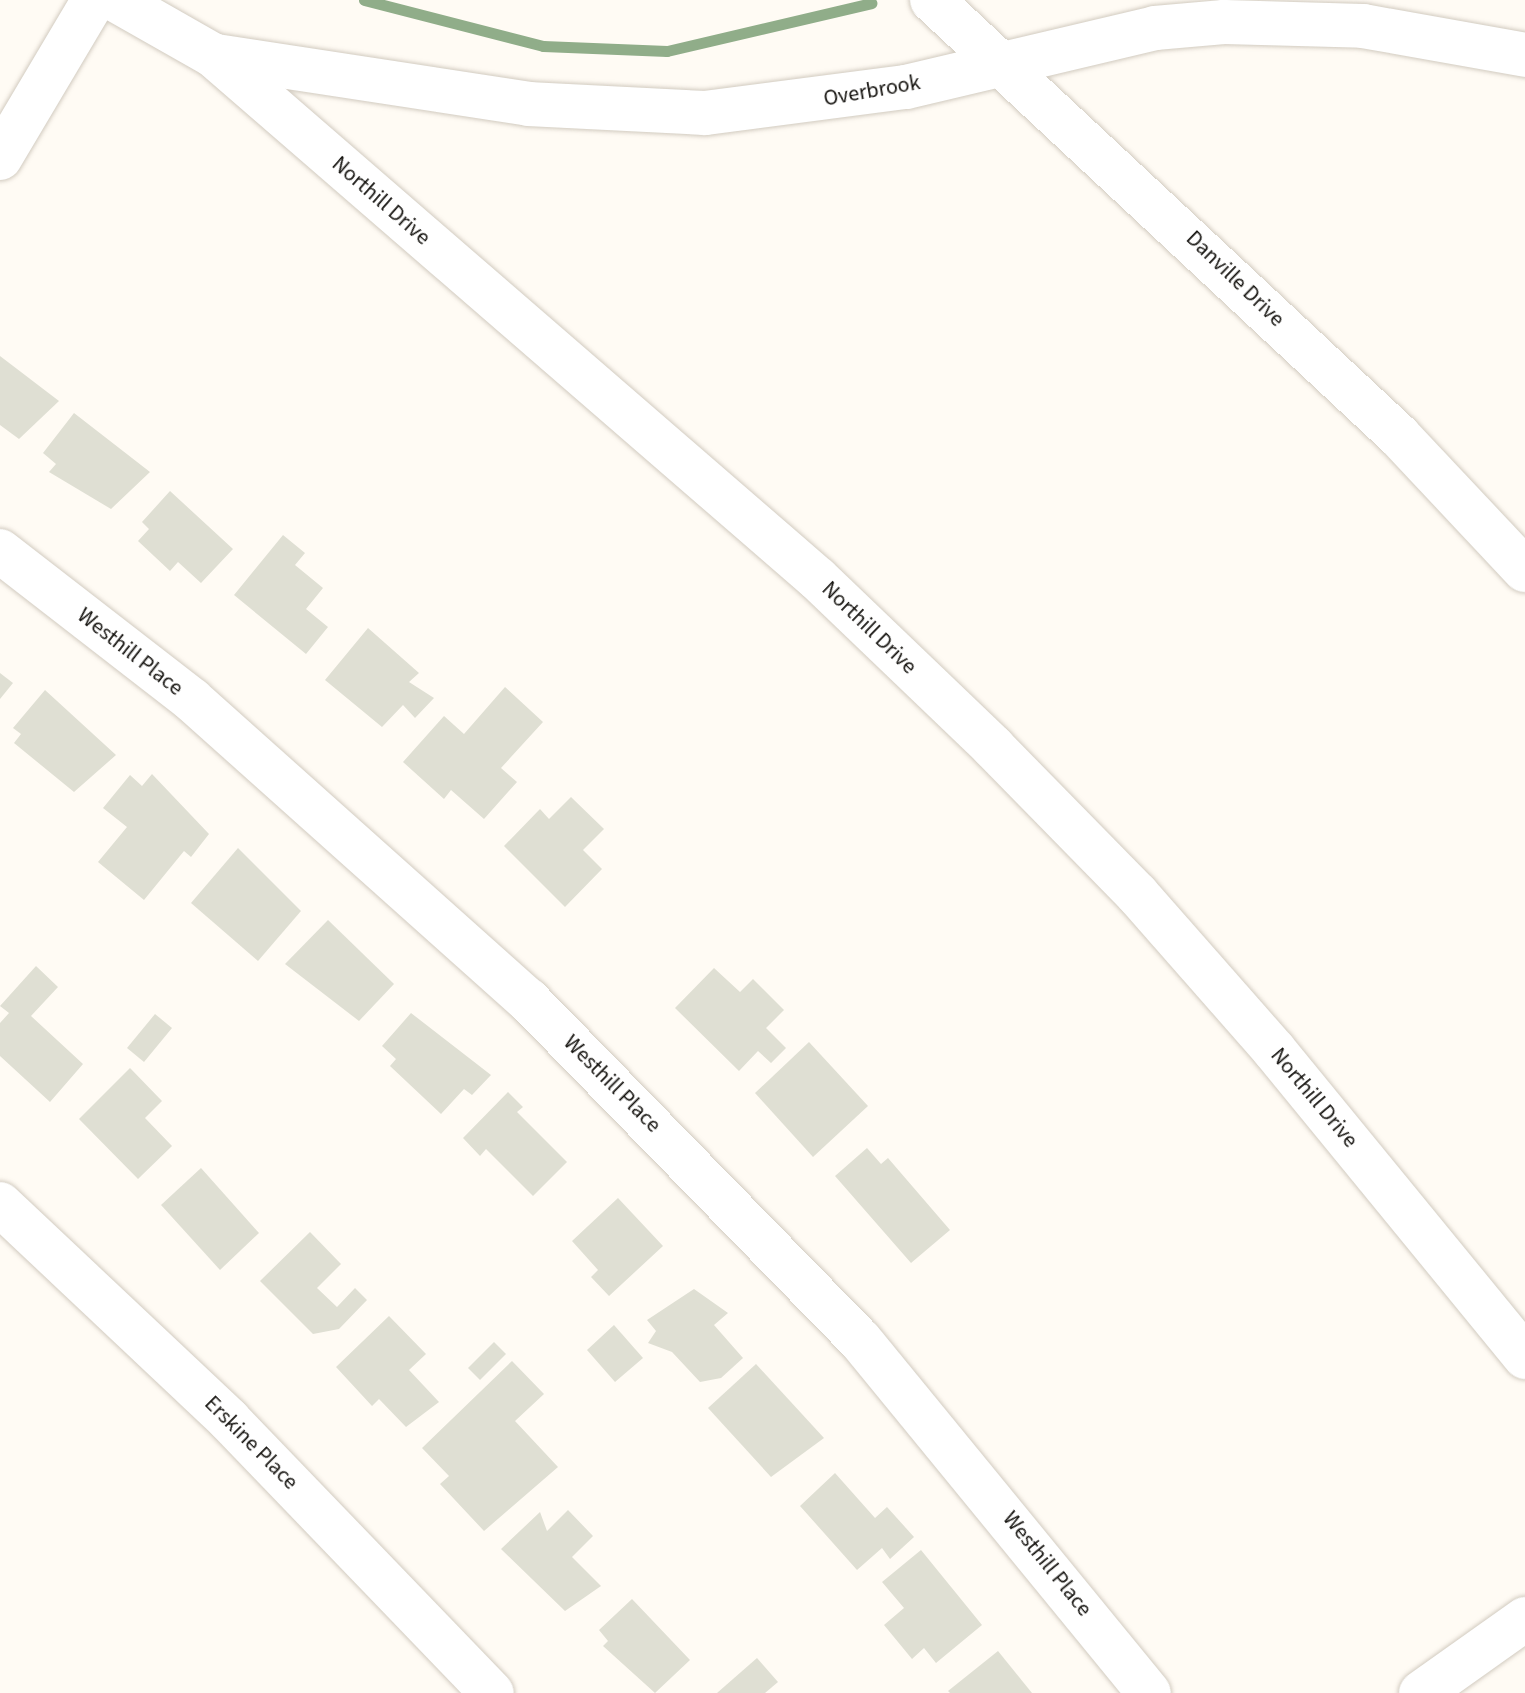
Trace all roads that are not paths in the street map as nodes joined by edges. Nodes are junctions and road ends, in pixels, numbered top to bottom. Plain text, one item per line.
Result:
1 (94, 0) edge
2 (116, 0) edge
3 (932, 0) edge
4 (213, 55) junction
5 (1525, 55) edge
6 (1008, 66) junction
7 (0, 158) edge
8 (0, 551) edge
9 (1525, 570) edge
10 (0, 1204) edge
11 (1525, 1357) edge
12 (1525, 1619) edge
13 (492, 1693) edge
14 (1149, 1693) edge
15 (1421, 1693) edge

1 - 7 street
2 - 4 street, Northill Drive
3 - 6 street, Danville Drive
4 - 6 street, Overbrook
4 - 11 street, Northill Drive
5 - 6 street, Overbrook
6 - 9 street, Danville Drive
8 - 14 street, Westhill Place
10 - 13 street, Erskine Place
12 - 15 street

